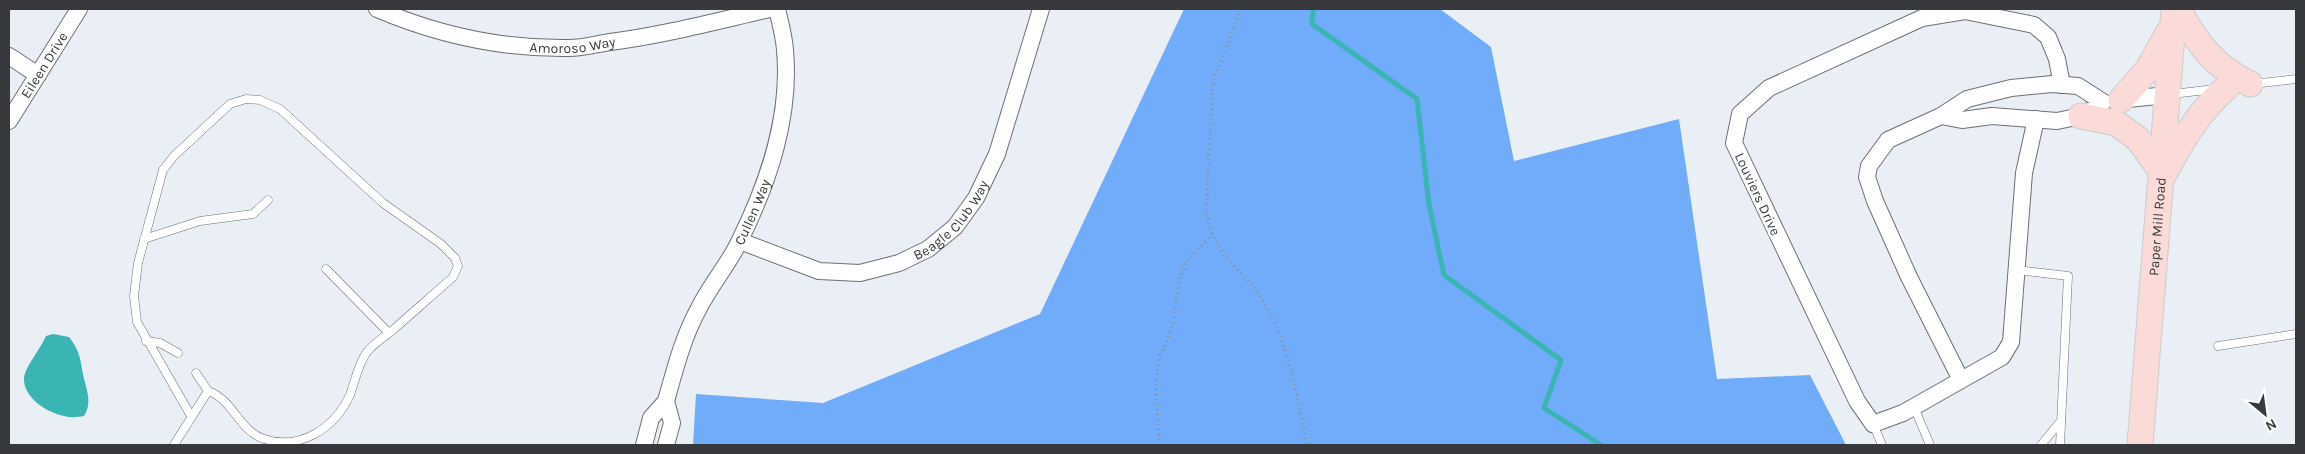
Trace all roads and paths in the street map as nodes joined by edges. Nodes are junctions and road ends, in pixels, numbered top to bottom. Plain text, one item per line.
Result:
1 (79, 9) edge
2 (377, 9) edge
3 (770, 9) edge
4 (777, 9) edge
5 (1041, 9) edge
6 (1241, 9) edge
7 (2175, 10) edge
8 (9, 56) edge
9 (38, 75) junction
10 (2296, 79) edge
11 (2062, 85) junction
12 (2238, 86) junction
13 (2167, 95) junction
14 (2112, 101) junction
15 (1941, 116) junction
16 (2081, 116) junction
17 (2036, 119) junction
18 (9, 121) edge
19 (2161, 176) junction
20 (268, 200) dead end
21 (1212, 234) junction
22 (144, 239) junction
23 (740, 240) junction
24 (326, 269) dead end
25 (2017, 270) junction
26 (389, 333) junction
27 (2296, 334) edge
28 (146, 340) junction
29 (2218, 346) dead end
30 (178, 353) dead end
31 (196, 373) dead end
32 (1961, 380) junction
33 (208, 391) junction
34 (666, 401) junction
35 (1914, 407) junction
36 (191, 416) junction
37 (2060, 422) junction
38 (1874, 424) junction
39 (174, 445) edge
40 (644, 445) edge
41 (666, 445) edge
42 (1159, 445) edge
43 (1307, 445) edge
44 (1882, 445) edge
45 (1930, 445) edge
46 (2041, 445) edge
47 (2060, 445) edge
48 (2140, 445) edge

1 - 9 street, Eileen Drive
2 - 3 street, Amoroso Way
4 - 23 street, Cullen Way
5 - 23 street, Beagle Club Way
6 - 21 path
7 - 12 main road
7 - 13 main road, Paper Mill Road
7 - 14 main road
8 - 9 street
9 - 18 street, Eileen Drive
10 - 12 lane
11 - 14 street
11 - 15 street
11 - 38 street, Louviers Drive
12 - 13 lane
12 - 19 main road
13 - 14 street
13 - 19 main road, Paper Mill Road
14 - 16 street
15 - 17 street
15 - 32 street
16 - 17 street
16 - 19 main road
17 - 25 street
19 - 48 main road, Paper Mill Road
20 - 22 lane
21 - 42 path
21 - 43 path
22 - 26 lane
22 - 28 lane
23 - 34 street, Cullen Way
24 - 26 lane
25 - 32 street
25 - 37 lane
26 - 33 lane
27 - 29 lane
28 - 30 lane
28 - 36 lane
31 - 33 lane
32 - 35 street
33 - 36 lane
34 - 40 street, Cullen Way
34 - 41 street, Cullen Way
35 - 38 street
35 - 45 lane
36 - 39 lane
37 - 46 lane
37 - 47 lane
38 - 44 lane

